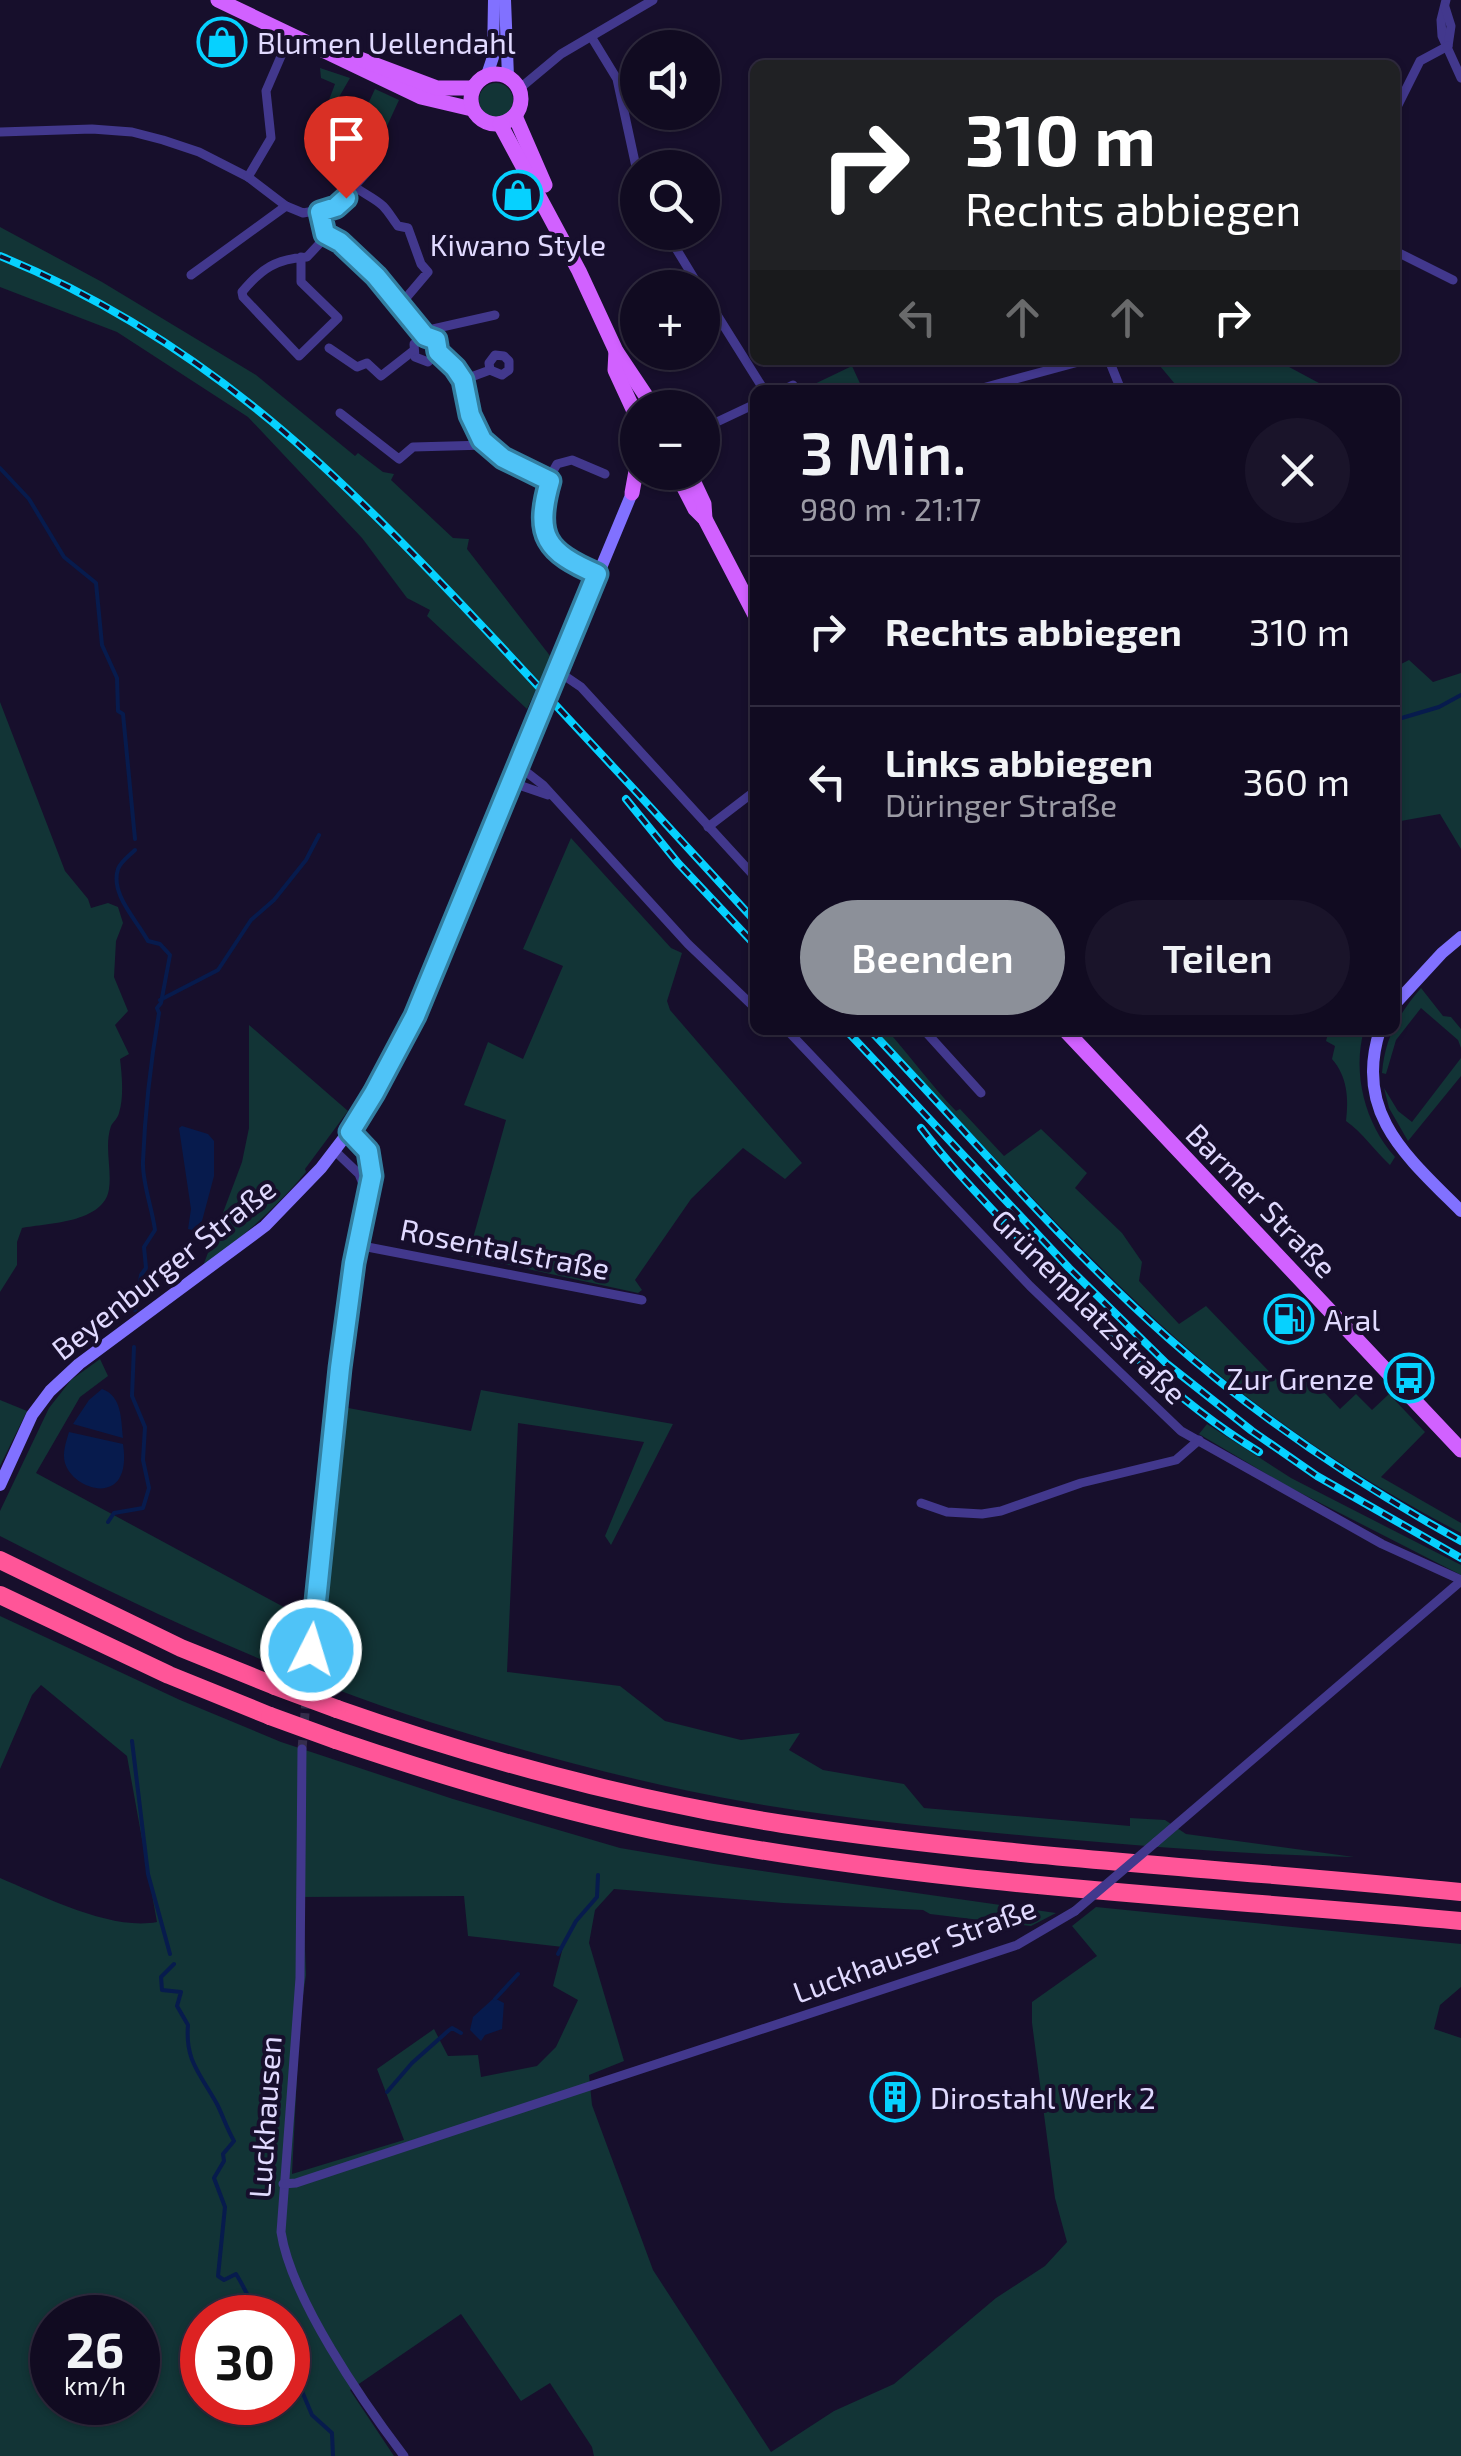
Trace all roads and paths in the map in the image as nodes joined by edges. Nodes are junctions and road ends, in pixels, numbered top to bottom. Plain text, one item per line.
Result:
1 (218, 0) edge
2 (494, 0) edge
3 (505, 0) edge
4 (653, 0) edge
5 (1446, 4) edge
6 (290, 33) junction
7 (592, 38) junction
8 (1448, 46) junction
9 (332, 52) junction
10 (487, 75) junction
11 (1461, 78) edge
12 (514, 83) junction
13 (473, 88) junction
14 (1400, 101) edge
15 (472, 109) junction
16 (507, 120) junction
17 (0, 132) edge
18 (370, 134) dead end
19 (632, 150) edge
20 (359, 156) junction
21 (248, 177) junction
22 (354, 185) junction
23 (286, 206) junction
24 (320, 212) junction
25 (325, 234) junction
26 (1400, 254) edge
27 (301, 257) junction
28 (192, 275) dead end
29 (1453, 280) dead end
30 (400, 305) junction
31 (494, 315) dead end
32 (720, 318) edge
33 (426, 336) junction
34 (330, 348) dead end
35 (412, 351) junction
36 (438, 352) junction
37 (616, 355) junction
38 (1068, 365) edge
39 (490, 370) dead end
40 (463, 380) junction
41 (761, 385) edge
42 (994, 385) edge
43 (624, 390) edge
44 (634, 390) edge
45 (641, 390) edge
46 (750, 406) edge
47 (340, 413) dead end
48 (720, 421) edge
49 (487, 445) junction
50 (604, 474) dead end
51 (550, 481) junction
52 (633, 490) edge
53 (634, 490) edge
54 (685, 490) edge
55 (697, 490) edge
56 (632, 493) junction
57 (705, 519) junction
58 (597, 574) junction
59 (750, 605) edge
60 (559, 672) junction
61 (520, 766) junction
62 (513, 783) junction
63 (750, 795) edge
64 (551, 796) junction
65 (708, 827) junction
66 (750, 872) edge
67 (1461, 937) edge
68 (1400, 998) edge
69 (750, 1004) edge
70 (792, 1035) edge
71 (929, 1035) edge
72 (1070, 1035) edge
73 (1379, 1035) edge
74 (981, 1093) dead end
75 (350, 1132) junction
76 (335, 1151) junction
77 (367, 1198) junction
78 (1461, 1211) edge
79 (357, 1245) junction
80 (642, 1300) dead end
81 (1199, 1440) junction
82 (1461, 1450) edge
83 (0, 1486) edge
84 (922, 1503) dead end
85 (6, 1564) edge
86 (1461, 1581) edge
87 (0, 1594) edge
88 (308, 1678) tunnel mouth
89 (302, 1749) tunnel mouth
90 (1461, 1892) edge
91 (1461, 1921) edge
92 (283, 2184) junction
93 (404, 2456) edge

1 - 6 main road
2 - 10 main road
3 - 12 main road
4 - 7 street
5 - 8 street
6 - 9 main road
6 - 21 street
7 - 12 street
7 - 19 street
8 - 11 street
8 - 14 street
9 - 13 main road
9 - 15 main road
10 - 12 main road
10 - 13 main road
12 - 16 main road
13 - 15 main road
15 - 16 main road
16 - 37 main road
17 - 21 street
18 - 20 street
20 - 22 street
20 - 22 street
21 - 23 street
22 - 24 street
22 - 30 street
23 - 24 street
23 - 28 street
24 - 25 street
25 - 27 street
25 - 30 street
26 - 29 street
27 - 27 street
30 - 33 street
31 - 33 street
32 - 41 street
33 - 35 street
33 - 36 street
34 - 35 street
35 - 36 street
36 - 40 street
37 - 43 main road
37 - 44 main road
37 - 45 main road
38 - 42 street
39 - 40 street
40 - 49 street
46 - 48 street
47 - 49 street
49 - 51 street
50 - 51 street
51 - 58 street
52 - 56 main road
53 - 56 main road
54 - 57 main road
55 - 57 main road
56 - 58 main road, Beyenburger Straße
57 - 59 main road
58 - 60 main road, Beyenburger Straße
60 - 61 main road, Beyenburger Straße
60 - 65 street
61 - 62 main road, Beyenburger Straße
61 - 64 street
62 - 64 street
62 - 75 main road, Beyenburger Straße
63 - 65 street
64 - 69 street
65 - 66 street
67 - 68 main road
70 - 81 street, Grünenplatzstraße
71 - 74 street
72 - 82 main road, Barmer Straße
73 - 78 main road
75 - 76 main road, Beyenburger Straße
75 - 77 street
76 - 77 street
76 - 83 main road, Beyenburger Straße
77 - 79 street
79 - 80 street, Rosentalstraße
79 - 88 street
81 - 84 street
81 - 86 street, Grünenplatzstraße
85 - 90 highway, bridge
86 - 92 street, Luckhauser Straße, bridge
87 - 91 highway, bridge
89 - 92 street, Luckhausen
92 - 93 street, Luckhausen

